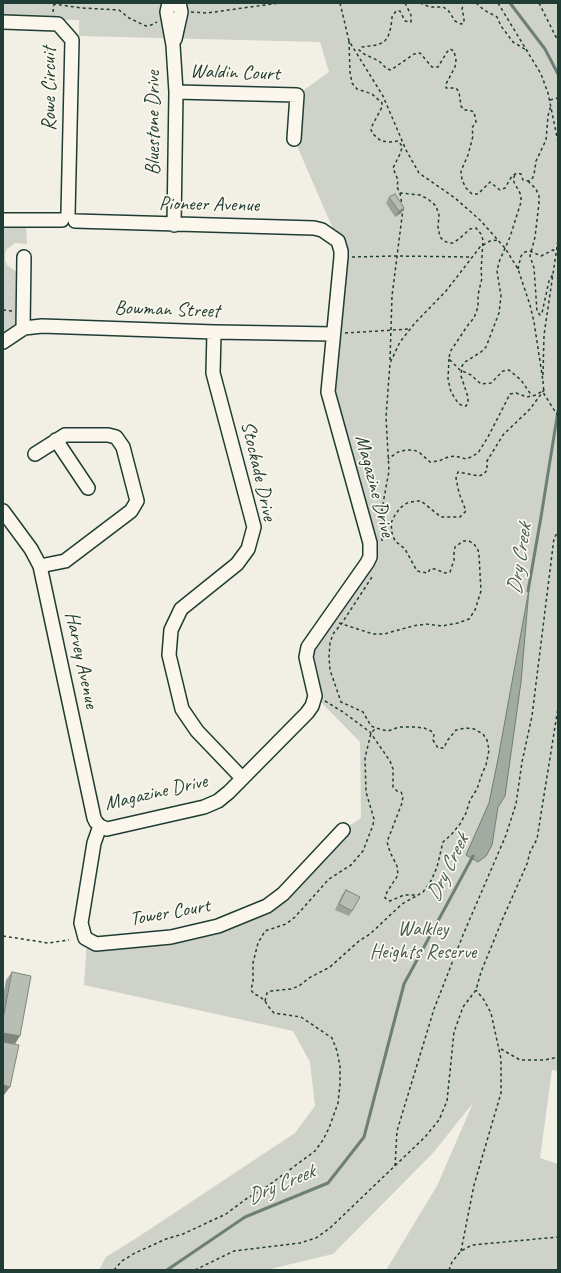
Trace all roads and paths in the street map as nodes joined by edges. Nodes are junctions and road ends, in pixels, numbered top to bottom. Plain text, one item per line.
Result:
1 (47, 3) edge
2 (279, 3) edge
3 (340, 3) edge
4 (405, 3) edge
5 (420, 3) edge
6 (464, 3) edge
7 (476, 3) edge
8 (498, 3) edge
9 (539, 3) edge
10 (272, 4) edge
11 (168, 7) edge
12 (180, 8) edge
13 (3, 22) edge
14 (349, 41) junction
15 (558, 41) edge
16 (173, 45) junction
17 (528, 51) junction
18 (176, 92) junction
19 (557, 99) edge
20 (550, 100) junction
21 (551, 105) junction
22 (294, 139) dead end
23 (558, 142) edge
24 (517, 173) junction
25 (528, 181) junction
26 (400, 194) junction
27 (68, 219) junction
28 (3, 220) edge
29 (174, 225) junction
30 (498, 240) junction
31 (558, 240) edge
32 (338, 241) joint
33 (482, 245) junction
34 (505, 248) junction
35 (530, 251) junction
36 (557, 252) junction
37 (396, 256) junction
38 (24, 257) dead end
39 (341, 257) junction
40 (472, 257) junction
41 (518, 269) junction
42 (554, 274) junction
43 (23, 329) junction
44 (410, 329) junction
45 (391, 330) junction
46 (214, 332) junction
47 (333, 334) junction
48 (3, 342) edge
49 (449, 360) junction
50 (390, 363) junction
51 (461, 370) junction
52 (543, 382) junction
53 (544, 390) junction
54 (532, 396) junction
55 (558, 416) edge
56 (56, 440) junction
57 (35, 454) dead end
58 (88, 488) dead end
59 (3, 511) edge
60 (558, 532) edge
61 (40, 566) junction
62 (339, 623) dead end
63 (329, 657) dead end
64 (324, 701) dead end
65 (558, 708) edge
66 (376, 728) junction
67 (371, 733) junction
68 (242, 778) junction
69 (100, 826) junction
70 (343, 830) dead end
71 (418, 894) junction
72 (3, 936) edge
73 (69, 940) dead end
74 (476, 990) junction
75 (265, 1001) junction
76 (500, 1049) junction
77 (558, 1057) edge
78 (395, 1166) junction
79 (558, 1237) edge
80 (461, 1251) junction
81 (114, 1270) edge
82 (195, 1270) edge
83 (449, 1270) edge

1 - 11 path
2 - 10 path
3 - 14 path
4 - 24 path
5 - 6 path
7 - 17 path
8 - 17 path
9 - 15 path
10 - 12 path
11 - 16 street, Bluestone Drive
12 - 16 street, Bluestone Drive
13 - 27 street, Rowe Circuit
14 - 26 path
14 - 30 path
16 - 18 street, Bluestone Drive
17 - 20 path
18 - 22 street, Waldin Court
18 - 29 street, Bluestone Drive
19 - 20 path
20 - 21 path
21 - 23 path
21 - 25 path
24 - 25 path
24 - 34 path
25 - 35 path
26 - 33 path
26 - 37 path
27 - 28 street, Pioneer Avenue
27 - 29 street, Pioneer Avenue
29 - 32 street, Pioneer Avenue
30 - 33 path
30 - 34 path
31 - 36 path
32 - 39 street, Magazine Drive
33 - 40 path
33 - 49 path
34 - 41 path
34 - 51 path
35 - 36 path
35 - 41 path
35 - 42 path
36 - 42 path
37 - 39 path
37 - 40 path
37 - 45 path
38 - 43 street
39 - 47 street, Magazine Drive
40 - 44 path
41 - 52 path
42 - 52 path
43 - 46 street, Bowman Street
43 - 48 street, Bowman Street
44 - 45 path
44 - 50 path
45 - 47 path
45 - 50 path
46 - 47 street, Bowman Street
46 - 68 street, Stockade Drive
47 - 68 street, Magazine Drive
49 - 51 path
49 - 51 path
50 - 54 path
51 - 54 path
52 - 53 path
53 - 54 path
53 - 55 path
53 - 62 path
56 - 57 street
56 - 58 street
56 - 61 street
59 - 61 street, Harvey Avenue
60 - 78 path
61 - 69 street, Harvey Avenue
63 - 66 path
64 - 67 path
65 - 74 path
66 - 67 path
66 - 71 path
67 - 71 path
67 - 75 path
68 - 69 street, Magazine Drive
69 - 70 street, Tower Court
71 - 75 path
72 - 73 path
74 - 76 path
74 - 78 path
75 - 81 path
76 - 77 path
76 - 80 path
78 - 82 path
79 - 80 path
80 - 83 path

